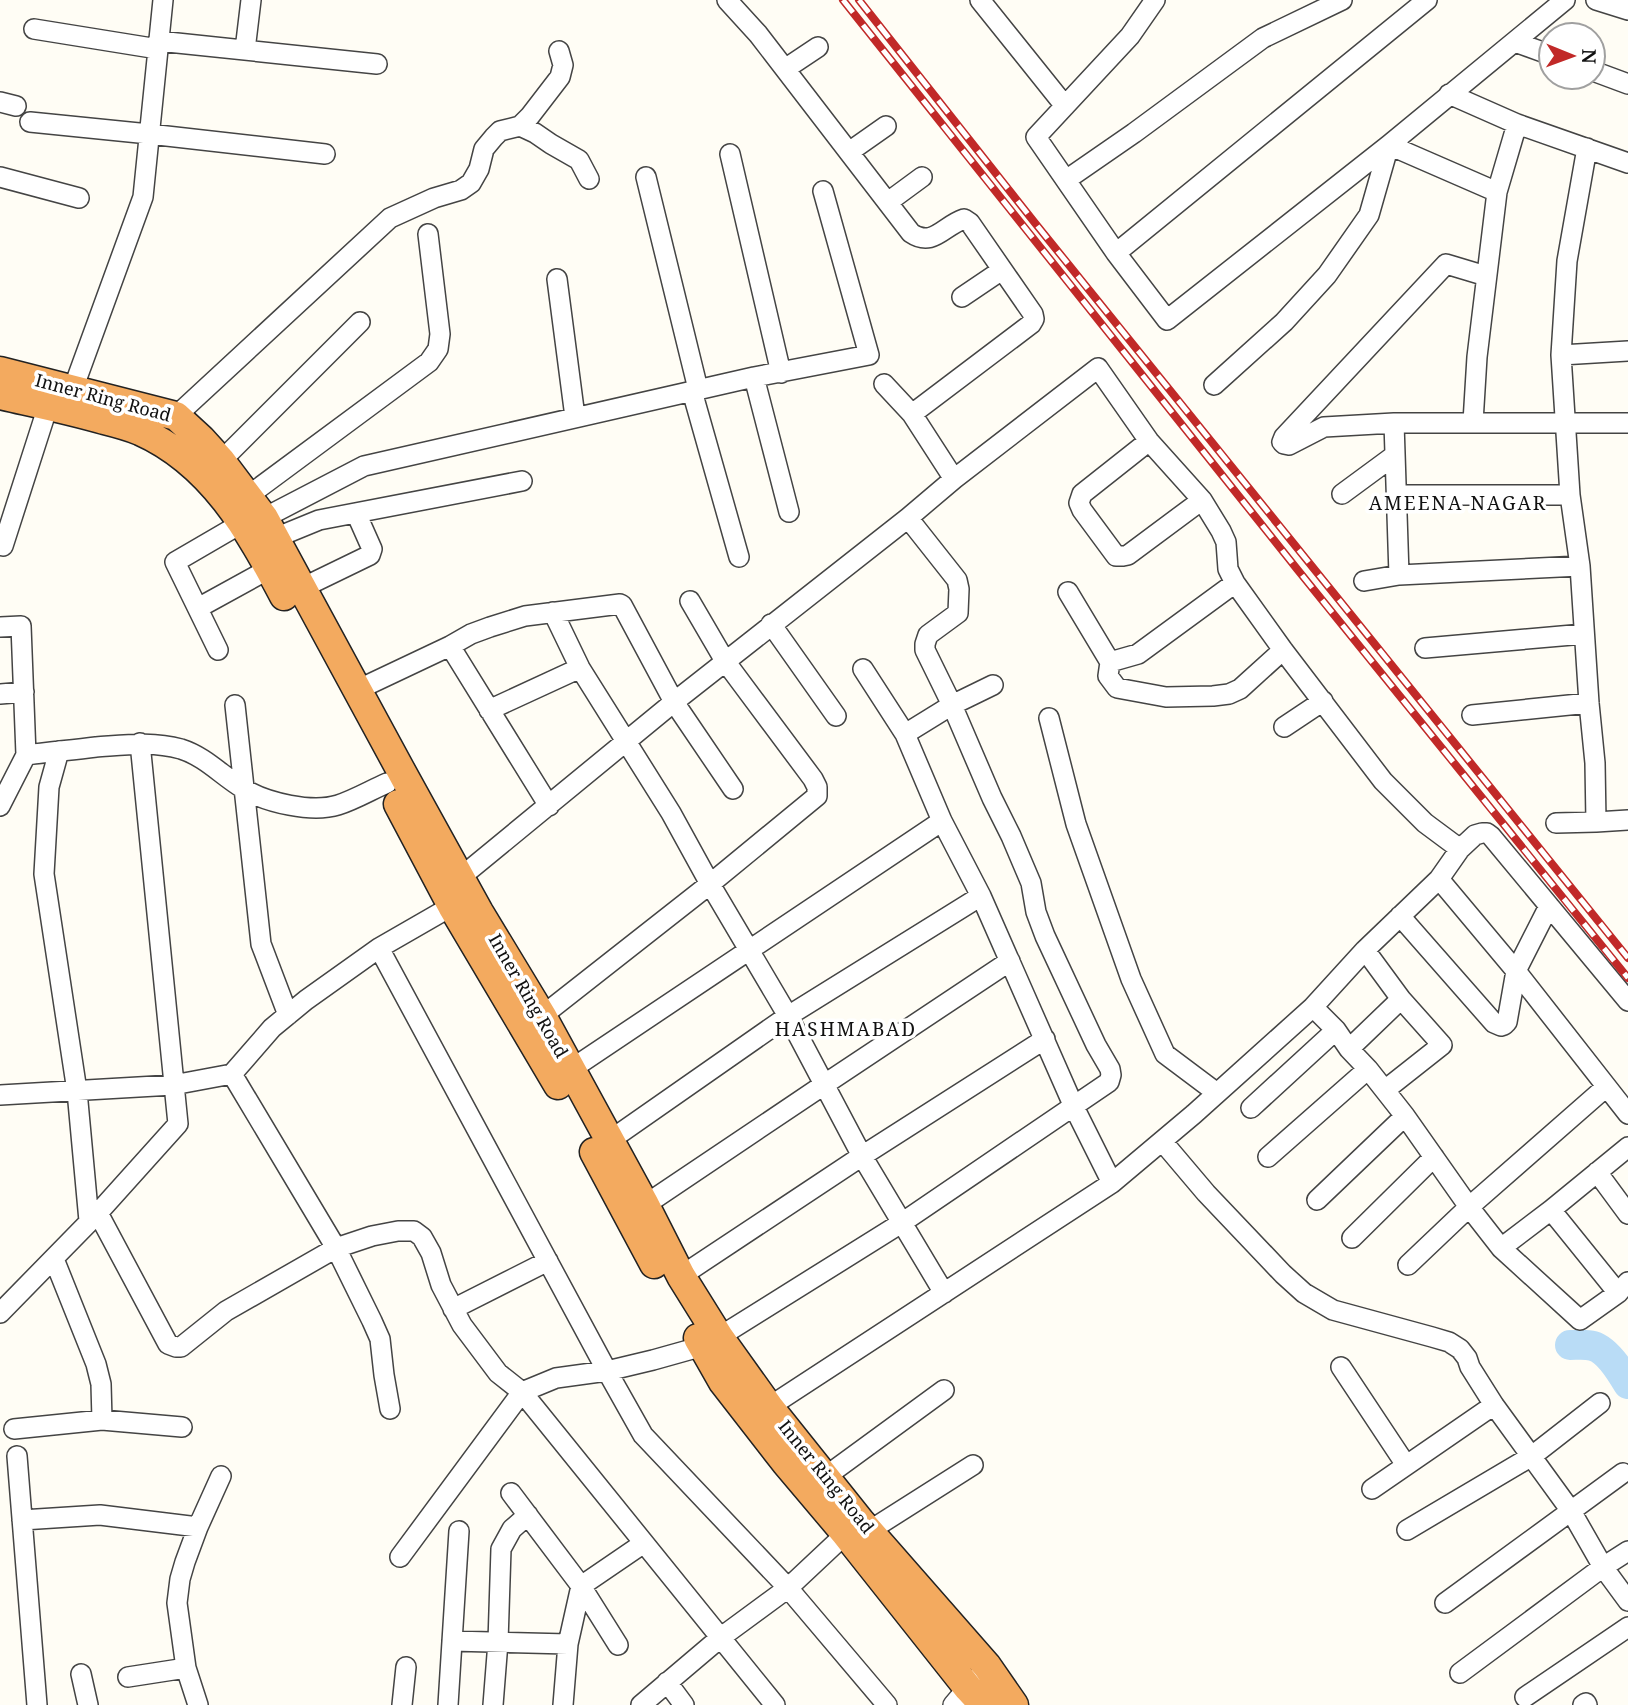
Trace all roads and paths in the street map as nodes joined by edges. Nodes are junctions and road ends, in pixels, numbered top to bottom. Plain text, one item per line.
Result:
1 (163, 0) edge
2 (251, 0) edge
3 (727, 0) edge
4 (980, 0) edge
5 (1155, 0) edge
6 (1342, 0) edge
7 (1427, 0) edge
8 (1565, 0) edge
9 (1596, 0) edge
10 (1628, 9) edge
11 (34, 29) dead end
12 (1515, 42) junction
13 (158, 45) junction
14 (818, 47) dead end
15 (245, 50) junction
16 (1537, 50) edge
17 (559, 51) dead end
18 (377, 64) dead end
19 (785, 69) junction
20 (1607, 76) edge
21 (1628, 84) edge
22 (1449, 94) junction
23 (1065, 106) junction
24 (30, 122) dead end
25 (1517, 124) junction
26 (520, 126) junction
27 (886, 126) dead end
28 (149, 134) junction
29 (1388, 145) junction
30 (1587, 148) junction
31 (849, 152) junction
32 (325, 154) dead end
33 (730, 154) dead end
34 (1628, 163) edge
35 (0, 177) edge
36 (646, 177) dead end
37 (922, 177) dead end
38 (589, 179) dead end
39 (1066, 180) junction
40 (823, 191) dead end
41 (1497, 192) junction
42 (79, 198) dead end
43 (888, 202) junction
44 (428, 234) dead end
45 (1116, 253) junction
46 (1002, 270) junction
47 (1486, 276) junction
48 (557, 279) dead end
49 (962, 297) dead end
50 (360, 322) dead end
51 (1627, 345) edge
52 (1561, 355) junction
53 (0, 371) edge
54 (781, 373) junction
55 (754, 377) junction
56 (884, 384) dead end
57 (1214, 385) dead end
58 (73, 390) junction
59 (695, 390) junction
60 (0, 395) edge
61 (48, 406) junction
62 (912, 414) junction
63 (176, 416) junction
64 (575, 417) junction
65 (1473, 422) junction
66 (1394, 423) junction
67 (1628, 423) edge
68 (1565, 424) junction
69 (1149, 441) junction
70 (1395, 455) junction
71 (221, 461) junction
72 (954, 479) junction
73 (522, 481) dead end
74 (1342, 494) dead end
75 (1396, 495) junction
76 (1570, 495) junction
77 (1202, 500) junction
78 (789, 512) dead end
79 (356, 513) junction
80 (908, 518) junction
81 (257, 519) junction
82 (4, 546) dead end
83 (739, 558) dead end
84 (1580, 566) junction
85 (269, 569) junction
86 (1399, 575) junction
87 (1364, 582) dead end
88 (1235, 583) junction
89 (302, 588) junction
90 (1068, 592) dead end
91 (690, 601) dead end
92 (198, 608) junction
93 (553, 612) junction
94 (771, 624) junction
95 (0, 627) edge
96 (1584, 634) junction
97 (450, 646) junction
98 (1425, 648) dead end
99 (218, 650) dead end
100 (1283, 650) junction
101 (725, 662) junction
102 (1110, 662) junction
103 (580, 668) junction
104 (863, 668) dead end
105 (993, 685) dead end
106 (357, 691) junction
107 (24, 692) junction
108 (0, 694) edge
109 (1323, 701) junction
110 (674, 702) junction
111 (1589, 703) junction
112 (234, 705) dead end
113 (952, 705) junction
114 (489, 710) junction
115 (1472, 715) dead end
116 (836, 716) dead end
117 (1049, 718) dead end
118 (1284, 727) dead end
119 (905, 734) junction
120 (625, 741) junction
121 (140, 743) junction
122 (59, 751) junction
123 (26, 755) junction
124 (387, 783) junction
125 (733, 789) dead end
126 (245, 790) junction
127 (0, 806) edge
128 (549, 806) junction
129 (1628, 820) edge
130 (942, 821) junction
131 (1596, 822) junction
132 (1556, 823) dead end
133 (1460, 849) junction
134 (1439, 879) junction
135 (710, 884) junction
136 (452, 892) junction
137 (981, 896) junction
138 (1549, 906) junction
139 (1401, 916) junction
140 (380, 948) junction
141 (748, 950) junction
142 (1365, 950) junction
143 (1010, 961) junction
144 (1516, 971) junction
145 (1401, 999) junction
146 (1628, 1001) edge
147 (1313, 1007) junction
148 (288, 1015) junction
149 (542, 1016) junction
150 (788, 1016) junction
151 (1336, 1030) junction
152 (1045, 1039) junction
153 (1349, 1049) junction
154 (1368, 1069) junction
155 (570, 1070) junction
156 (232, 1074) junction
157 (825, 1084) junction
158 (173, 1085) junction
159 (1606, 1087) junction
160 (1385, 1090) junction
161 (77, 1091) junction
162 (1217, 1093) junction
163 (0, 1095) edge
164 (1074, 1107) junction
165 (1251, 1108) dead end
166 (1628, 1114) edge
167 (1405, 1116) junction
168 (609, 1141) junction
169 (1162, 1141) junction
170 (1628, 1147) edge
171 (862, 1156) junction
172 (1268, 1157) dead end
173 (1434, 1157) junction
174 (1597, 1172) junction
175 (1112, 1183) junction
176 (1317, 1200) dead end
177 (645, 1205) junction
178 (1469, 1207) junction
179 (1551, 1210) junction
180 (1628, 1214) edge
181 (94, 1217) junction
182 (903, 1222) junction
183 (1352, 1238) dead end
184 (336, 1248) junction
185 (1501, 1248) junction
186 (54, 1259) junction
187 (548, 1261) junction
188 (1408, 1265) dead end
189 (681, 1276) junction
190 (1623, 1288) edge
191 (944, 1293) junction
192 (1, 1309) edge
193 (453, 1309) junction
194 (711, 1342) junction
195 (1341, 1367) dead end
196 (607, 1371) junction
197 (944, 1390) dead end
198 (522, 1392) junction
199 (1600, 1403) dead end
200 (1494, 1405) junction
201 (769, 1407) junction
202 (390, 1409) dead end
203 (102, 1420) junction
204 (182, 1427) dead end
205 (14, 1429) dead end
206 (17, 1456) dead end
207 (1532, 1456) junction
208 (972, 1465) dead end
209 (1406, 1465) junction
210 (1623, 1473) dead end
211 (220, 1476) dead end
212 (825, 1477) junction
213 (1372, 1489) dead end
214 (511, 1493) dead end
215 (1571, 1511) junction
216 (528, 1515) junction
217 (22, 1520) junction
218 (198, 1527) junction
219 (858, 1529) junction
220 (1407, 1530) dead end
221 (459, 1531) dead end
222 (645, 1543) junction
223 (1628, 1551) edge
224 (400, 1557) dead end
225 (1603, 1566) junction
226 (581, 1586) junction
227 (788, 1588) junction
228 (1628, 1601) edge
229 (1445, 1603) dead end
230 (1628, 1627) edge
231 (720, 1638) junction
232 (452, 1642) junction
233 (498, 1642) junction
234 (568, 1644) junction
235 (618, 1645) dead end
236 (987, 1666) junction
237 (406, 1667) dead end
238 (187, 1668) junction
239 (1461, 1673) dead end
240 (81, 1674) dead end
241 (128, 1677) dead end
242 (667, 1682) junction
243 (1525, 1697) dead end
244 (969, 1699) edge
245 (37, 1705) edge
246 (88, 1705) edge
247 (198, 1705) edge
248 (402, 1705) edge
249 (448, 1705) edge
250 (493, 1705) edge
251 (563, 1705) edge
252 (641, 1705) edge
253 (684, 1705) edge
254 (775, 1705) edge
255 (887, 1705) edge
256 (1014, 1705) edge

1 - 13 street
2 - 15 street
3 - 19 street
4 - 23 street
5 - 23 street
6 - 39 street
7 - 45 street
8 - 12 street
9 - 10 street
11 - 13 street
12 - 16 street
12 - 22 street
13 - 15 street
13 - 28 street
14 - 19 street
15 - 18 street
17 - 26 street
19 - 31 street
20 - 21 street
22 - 25 street
22 - 29 street
23 - 39 street
24 - 28 street
25 - 30 street
25 - 41 street
26 - 38 street
26 - 63 street
27 - 31 street
28 - 32 street
28 - 58 street
29 - 41 street
29 - 45 street
29 - 57 street
30 - 34 street
30 - 52 street
31 - 43 street
33 - 54 street
35 - 42 street
36 - 59 street
37 - 43 street
39 - 45 street
40 - 54 street
41 - 47 street
43 - 46 street
44 - 81 street
46 - 49 street
46 - 62 street
47 - 65 street
47 - 66 street
48 - 64 street
50 - 71 street
51 - 52 street
52 - 68 street
53 - 58 highway, Inner Ring Road
54 - 55 street
55 - 59 street
55 - 78 street
56 - 62 street
58 - 63 highway, Inner Ring Road
59 - 64 street
59 - 83 street
60 - 61 highway, Inner Ring Road
61 - 81 highway, Inner Ring Road
61 - 82 street
62 - 72 street
63 - 71 highway, Inner Ring Road
64 - 81 street
65 - 66 street
65 - 68 street
66 - 70 street
67 - 68 street
68 - 76 street
69 - 72 street
69 - 77 street
69 - 77 street
70 - 74 street
70 - 75 street
71 - 81 highway, Inner Ring Road
72 - 80 street
73 - 79 street
75 - 76 street
75 - 86 street
76 - 84 street
77 - 88 street
79 - 81 street
79 - 89 street
80 - 94 street
80 - 113 street
81 - 85 highway, Inner Ring Road
81 - 89 highway, Inner Ring Road
81 - 92 street
84 - 86 street
84 - 96 street
85 - 92 street
85 - 124 highway, Inner Ring Road
86 - 87 street
88 - 100 street
88 - 102 street
89 - 106 highway, Inner Ring Road
90 - 102 street
91 - 101 street
92 - 99 street
93 - 97 street
93 - 103 street
93 - 110 street
94 - 101 street
94 - 116 street
95 - 107 street
96 - 98 street
96 - 111 street
97 - 106 street
97 - 114 street
100 - 102 street
100 - 109 street
101 - 110 street
101 - 135 street
103 - 114 street
103 - 120 street
104 - 119 street
105 - 113 street
106 - 136 highway, Inner Ring Road
107 - 108 street
107 - 123 street
109 - 118 street
109 - 133 street
110 - 120 street
110 - 125 street
111 - 115 street
111 - 131 street
112 - 126 street
113 - 119 street
113 - 164 street
114 - 128 street
117 - 162 street
119 - 130 street
120 - 128 street
120 - 135 street
121 - 122 street
121 - 126 street
121 - 158 street
122 - 123 street
122 - 161 street
123 - 127 street
124 - 126 street
124 - 136 highway, Inner Ring Road
126 - 148 street
128 - 136 street
129 - 131 street
130 - 137 street
130 - 141 street
131 - 132 street
133 - 134 street
133 - 138 street
134 - 139 street
134 - 144 street
135 - 141 street
135 - 149 street
136 - 140 street
136 - 149 highway, Inner Ring Road
136 - 194 highway, Inner Ring Road
137 - 143 street
137 - 150 street
138 - 144 street
138 - 146 street
139 - 142 street
139 - 144 street
140 - 148 street
140 - 187 street
141 - 150 street
141 - 155 street
142 - 145 street
142 - 147 street
143 - 152 street
143 - 157 street
144 - 159 street
145 - 153 street
145 - 160 street
147 - 151 street
147 - 162 street
148 - 156 street
149 - 155 highway, Inner Ring Road
150 - 157 street
150 - 168 street
151 - 153 street
151 - 165 street
152 - 164 street
152 - 171 street
153 - 154 street
154 - 160 street
154 - 172 street
155 - 168 highway, Inner Ring Road
156 - 158 street
156 - 184 street
157 - 171 street
157 - 177 street
158 - 161 street
158 - 181 street
159 - 166 street
159 - 178 street
160 - 167 street
161 - 163 street
161 - 181 street
162 - 169 street
164 - 175 street
164 - 182 street
167 - 173 street
167 - 176 street
168 - 177 highway, Inner Ring Road
169 - 175 street
169 - 200 street
170 - 174 street
171 - 182 street
171 - 189 street
173 - 178 street
173 - 183 street
174 - 179 street
174 - 180 street
175 - 191 street
177 - 189 highway, Inner Ring Road
178 - 185 street
178 - 188 street
179 - 185 street
179 - 190 street
181 - 184 street
181 - 186 street
182 - 191 street
182 - 194 street
184 - 193 street
184 - 202 street
185 - 190 street
186 - 192 street
186 - 203 street
187 - 193 street
187 - 196 street
189 - 194 highway, Inner Ring Road
191 - 201 street
193 - 198 street
194 - 196 street
194 - 201 highway, Inner Ring Road
194 - 219 highway, Inner Ring Road
195 - 209 street
196 - 198 street
196 - 227 street
197 - 212 street
198 - 222 street
198 - 224 street
199 - 207 street
200 - 207 street
200 - 209 street
201 - 212 highway, Inner Ring Road
203 - 204 street
203 - 205 street
206 - 217 street
207 - 215 street
207 - 220 street
208 - 219 street
209 - 213 street
210 - 215 street
211 - 218 street
212 - 219 highway, Inner Ring Road
214 - 216 street
215 - 225 street
215 - 229 street
216 - 226 street
216 - 233 street
217 - 218 street
217 - 245 street
218 - 238 street
219 - 227 street
219 - 236 highway, Inner Ring Road
219 - 244 highway, Inner Ring Road
221 - 232 street
222 - 226 street
222 - 231 street
223 - 225 street
225 - 228 street
225 - 239 street
226 - 234 street
226 - 235 street
227 - 231 street
227 - 255 street
230 - 243 street
231 - 242 street
231 - 254 street
232 - 233 street
232 - 249 street
233 - 234 street
233 - 250 street
234 - 251 street
236 - 244 street
236 - 256 highway, Inner Ring Road
237 - 248 street
238 - 241 street
238 - 247 street
240 - 246 street
242 - 252 street
242 - 253 street

